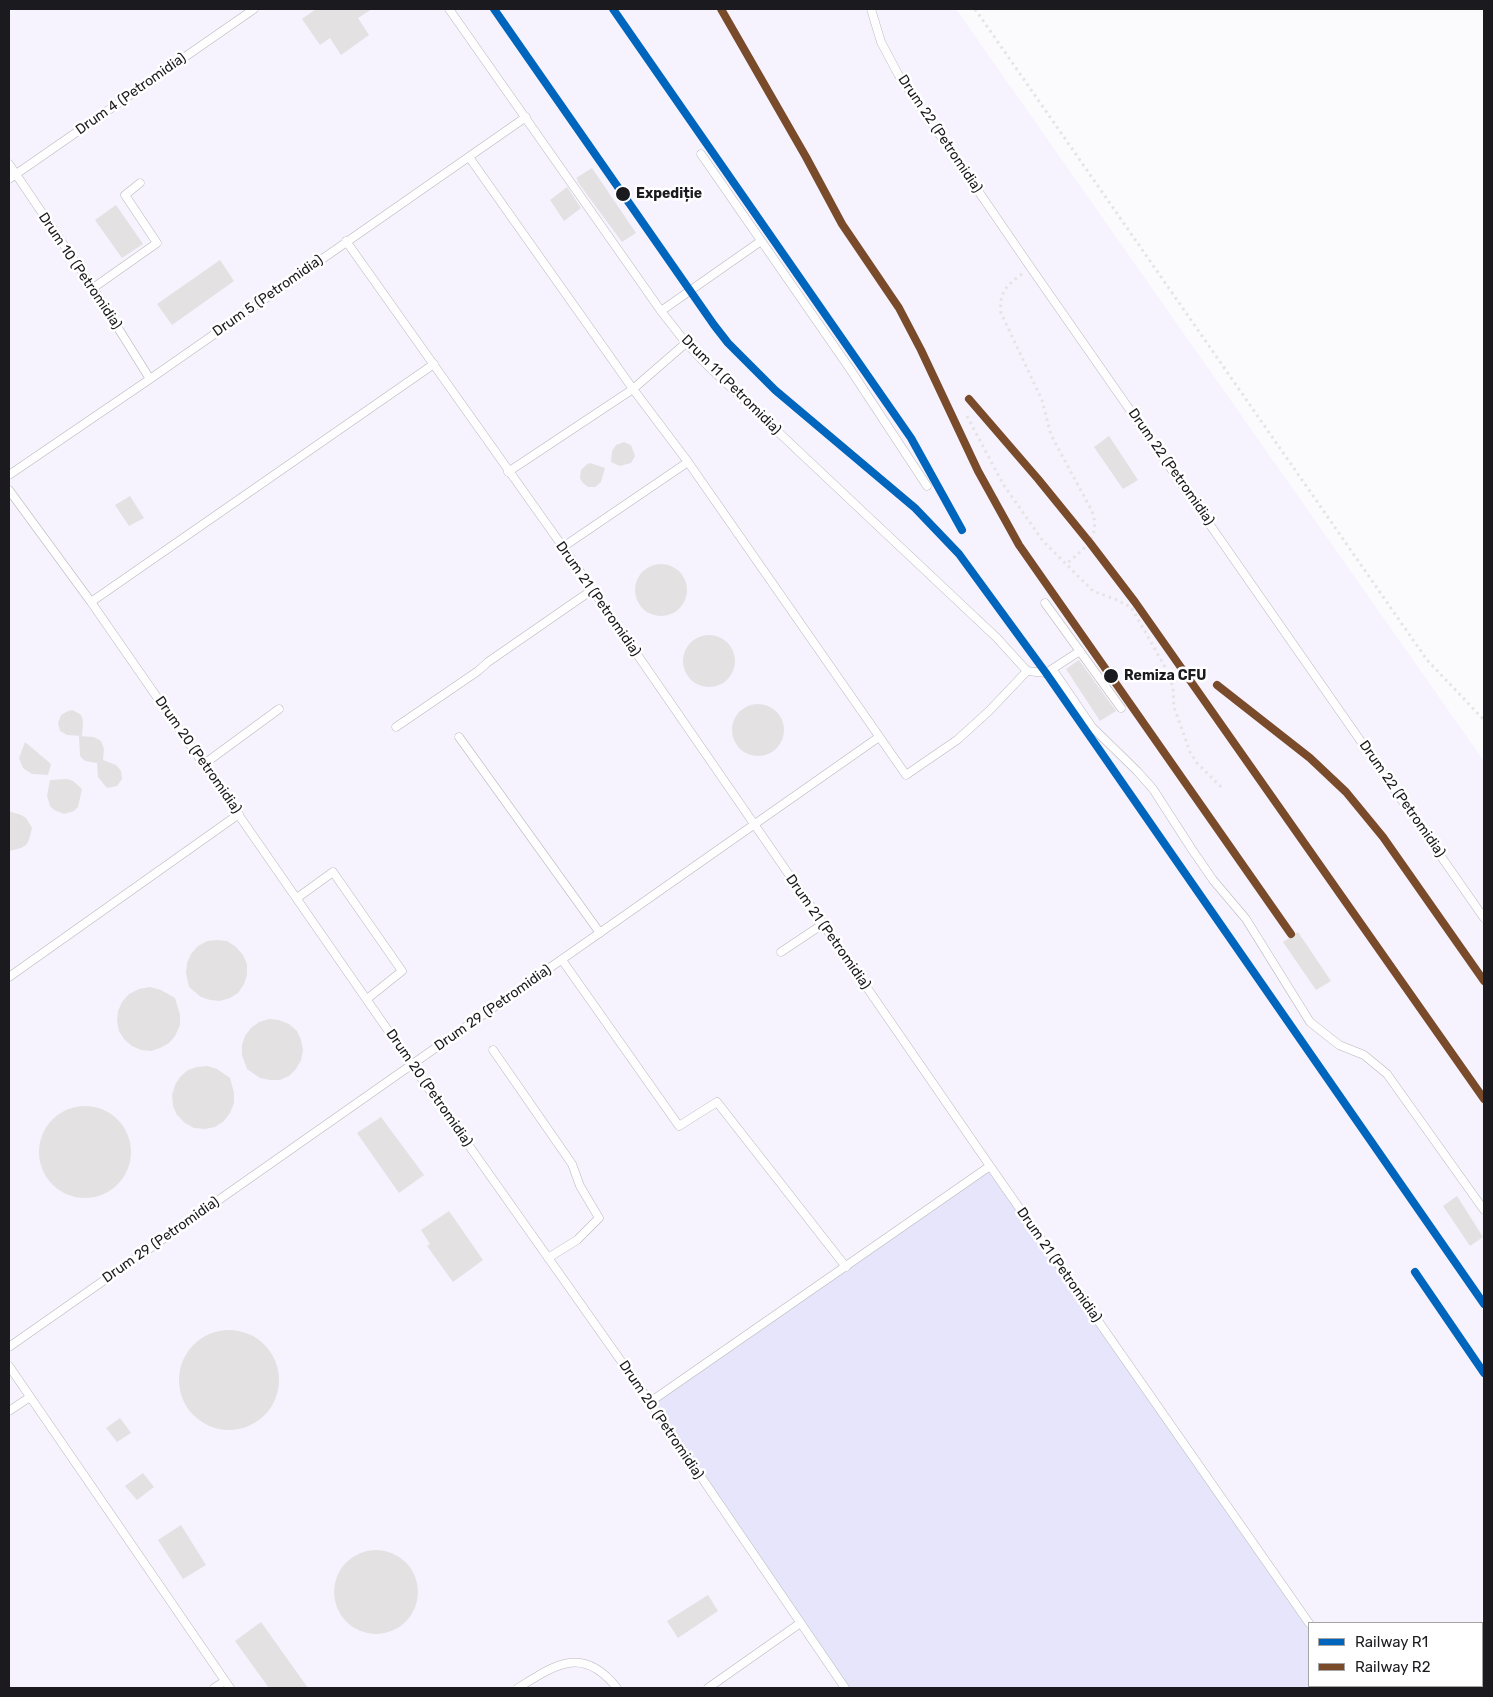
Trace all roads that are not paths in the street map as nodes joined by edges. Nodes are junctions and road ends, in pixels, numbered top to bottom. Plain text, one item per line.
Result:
1 (254, 9) edge
2 (449, 9) edge
3 (871, 9) edge
4 (526, 116) junction
5 (701, 154) dead end
6 (469, 157) junction
7 (9, 164) edge
8 (12, 176) edge
9 (140, 183) dead end
10 (346, 241) junction
11 (761, 241) junction
12 (93, 288) junction
13 (661, 311) junction
14 (686, 342) junction
15 (434, 364) junction
16 (150, 379) junction
17 (633, 389) junction
18 (688, 462) junction
19 (508, 472) junction
20 (9, 475) edge
21 (927, 486) dead end
22 (9, 490) edge
23 (563, 547) junction
24 (592, 590) junction
25 (91, 602) junction
26 (1045, 603) dead end
27 (1080, 651) junction
28 (1052, 670) junction
29 (1028, 671) junction
30 (1121, 708) dead end
31 (279, 709) dead end
32 (396, 728) dead end
33 (459, 737) dead end
34 (879, 737) junction
35 (204, 764) junction
36 (239, 814) junction
37 (753, 824) junction
38 (297, 898) junction
39 (1484, 918) edge
40 (822, 924) junction
41 (600, 933) junction
42 (781, 952) dead end
43 (562, 960) junction
44 (9, 977) edge
45 (367, 999) junction
46 (493, 1050) dead end
47 (412, 1065) junction
48 (990, 1166) junction
49 (1484, 1210) edge
50 (548, 1258) junction
51 (846, 1267) junction
52 (9, 1347) edge
53 (9, 1366) edge
54 (30, 1397) junction
55 (650, 1402) junction
56 (9, 1411) edge
57 (1308, 1622) edge
58 (799, 1624) junction
59 (225, 1681) junction
60 (214, 1688) edge
61 (230, 1688) edge
62 (518, 1688) edge
63 (617, 1688) edge
64 (708, 1688) edge
65 (845, 1688) edge

1 - 8 lane, Drum 4 (Petromidia)
2 - 4 lane, Drum 11 (Petromidia)
3 - 39 lane, Drum 22 (Petromidia)
4 - 6 lane, Drum 5 (Petromidia)
4 - 13 lane, Drum 11 (Petromidia)
5 - 11 lane
6 - 10 lane, Drum 5 (Petromidia)
6 - 17 lane
7 - 8 lane, Drum 10 (Petromidia)
8 - 12 lane, Drum 10 (Petromidia)
9 - 12 lane
10 - 15 lane, Drum 21 (Petromidia)
10 - 16 lane, Drum 5 (Petromidia)
11 - 13 lane
11 - 21 lane
12 - 16 lane, Drum 10 (Petromidia)
13 - 14 lane, Drum 11 (Petromidia)
14 - 17 lane
14 - 29 lane, Drum 11 (Petromidia)
15 - 19 lane, Drum 21 (Petromidia)
15 - 25 lane
16 - 20 lane, Drum 5 (Petromidia)
17 - 18 lane
17 - 19 lane
18 - 23 lane
18 - 34 lane
19 - 23 lane, Drum 21 (Petromidia)
22 - 25 lane, Drum 20 (Petromidia)
23 - 24 lane, Drum 21 (Petromidia)
24 - 32 lane
24 - 37 lane, Drum 21 (Petromidia)
25 - 35 lane, Drum 20 (Petromidia)
26 - 27 lane
27 - 28 lane
27 - 30 lane
28 - 29 lane
28 - 49 lane
29 - 34 lane
31 - 35 lane
33 - 41 lane
34 - 37 lane, Drum 29 (Petromidia)
35 - 36 lane, Drum 20 (Petromidia)
36 - 38 lane, Drum 20 (Petromidia)
36 - 44 lane
37 - 40 lane, Drum 21 (Petromidia)
37 - 41 lane, Drum 29 (Petromidia)
38 - 45 lane, Drum 20 (Petromidia)
38 - 45 lane
40 - 42 lane
40 - 48 lane, Drum 21 (Petromidia)
41 - 43 lane, Drum 29 (Petromidia)
43 - 47 lane, Drum 29 (Petromidia)
43 - 51 lane
45 - 47 lane, Drum 20 (Petromidia)
46 - 50 lane
47 - 50 lane, Drum 20 (Petromidia)
47 - 52 lane, Drum 29 (Petromidia)
48 - 51 lane
48 - 57 lane, Drum 21 (Petromidia)
50 - 55 lane, Drum 20 (Petromidia)
51 - 55 lane
53 - 54 lane
54 - 56 lane
54 - 59 lane
55 - 58 lane, Drum 20 (Petromidia)
58 - 64 lane
58 - 65 lane, Drum 20 (Petromidia)
59 - 60 lane
59 - 61 lane
62 - 63 lane

